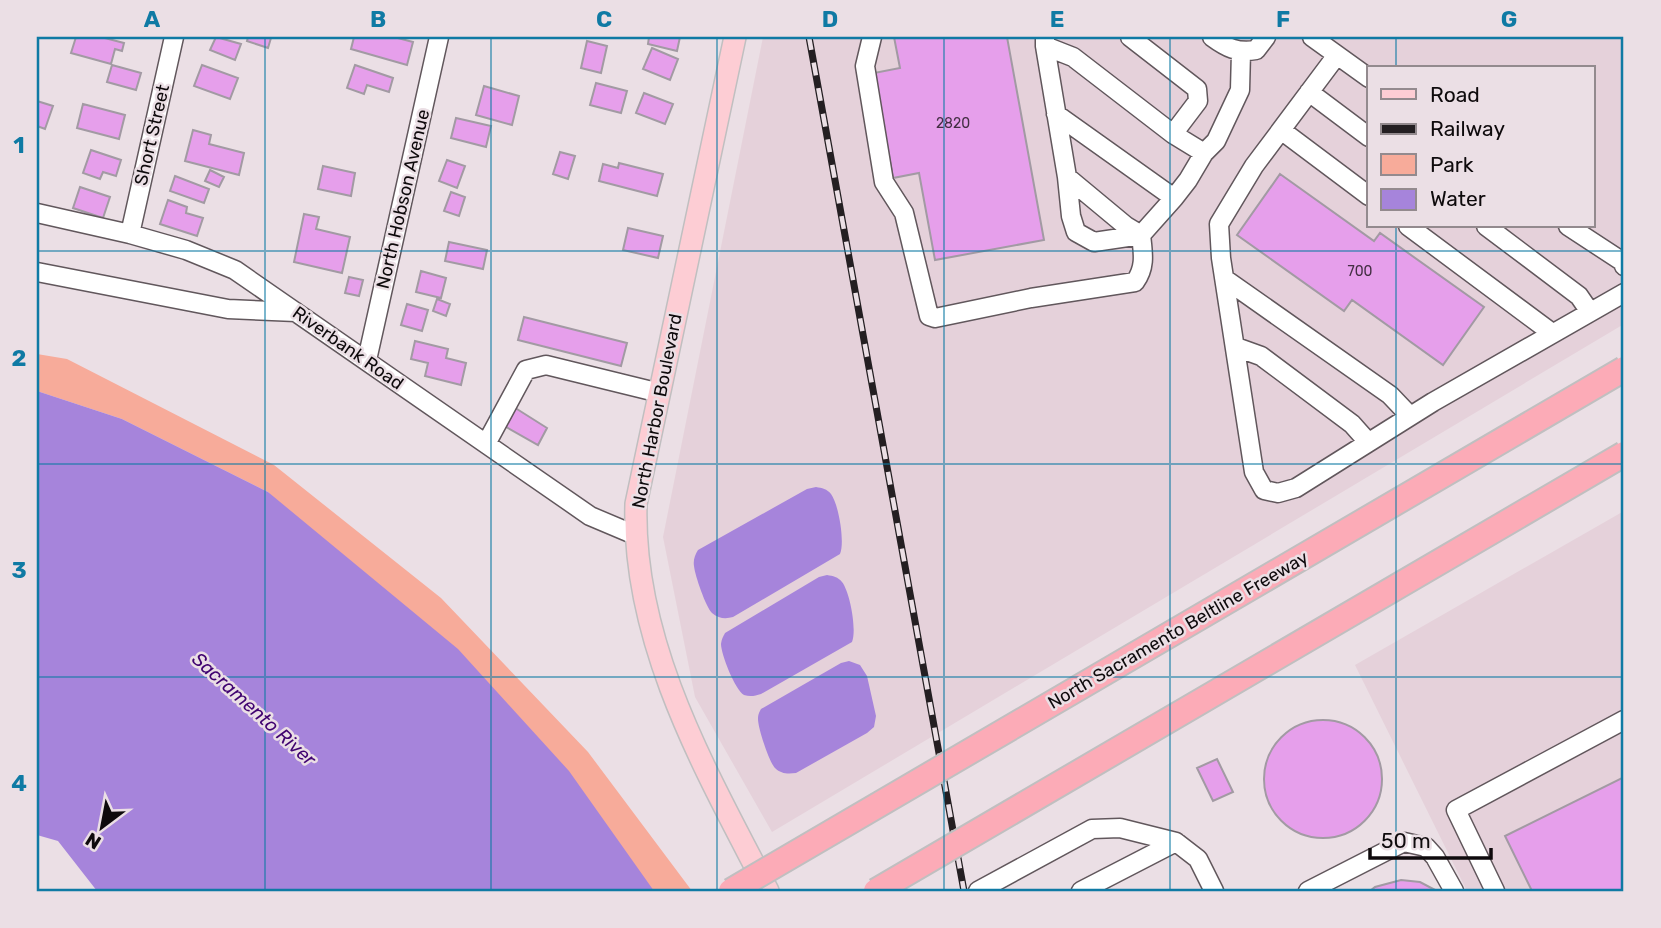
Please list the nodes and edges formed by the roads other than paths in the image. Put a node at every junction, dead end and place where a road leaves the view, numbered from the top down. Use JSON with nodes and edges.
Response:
{"nodes":[{"id":1,"x":174,"y":37,"type":"edge"},
{"id":2,"x":439,"y":37,"type":"edge"},
{"id":3,"x":735,"y":37,"type":"edge"},
{"id":4,"x":872,"y":37,"type":"edge"},
{"id":5,"x":1130,"y":37,"type":"edge"},
{"id":6,"x":1212,"y":37,"type":"edge"},
{"id":7,"x":1311,"y":37,"type":"edge"},
{"id":8,"x":1045,"y":41,"type":"edge"},
{"id":9,"x":1255,"y":46,"type":"edge"},
{"id":10,"x":1337,"y":55,"type":"junction"},
{"id":11,"x":1367,"y":77,"type":"edge"},
{"id":12,"x":1309,"y":92,"type":"junction"},
{"id":13,"x":1056,"y":114,"type":"junction"},
{"id":14,"x":1280,"y":130,"type":"junction"},
{"id":15,"x":1173,"y":134,"type":"junction"},
{"id":16,"x":1367,"y":136,"type":"edge"},
{"id":17,"x":1204,"y":153,"type":"junction"},
{"id":18,"x":1068,"y":177,"type":"junction"},
{"id":19,"x":1367,"y":195,"type":"edge"},
{"id":20,"x":1174,"y":198,"type":"junction"},
{"id":21,"x":37,"y":213,"type":"edge"},
{"id":22,"x":1411,"y":228,"type":"edge"},
{"id":23,"x":1489,"y":228,"type":"edge"},
{"id":24,"x":1571,"y":228,"type":"edge"},
{"id":25,"x":130,"y":233,"type":"junction"},
{"id":26,"x":1141,"y":235,"type":"junction"},
{"id":27,"x":1624,"y":266,"type":"edge"},
{"id":28,"x":37,"y":272,"type":"edge"},
{"id":29,"x":1225,"y":279,"type":"junction"},
{"id":30,"x":1624,"y":293,"type":"edge"},
{"id":31,"x":296,"y":312,"type":"junction"},
{"id":32,"x":1590,"y":312,"type":"junction"},
{"id":33,"x":1552,"y":333,"type":"junction"},
{"id":34,"x":1236,"y":347,"type":"junction"},
{"id":35,"x":367,"y":360,"type":"junction"},
{"id":36,"x":1624,"y":369,"type":"edge"},
{"id":37,"x":660,"y":393,"type":"junction"},
{"id":38,"x":1410,"y":416,"type":"junction"},
{"id":39,"x":1368,"y":442,"type":"junction"},
{"id":40,"x":486,"y":444,"type":"junction"},
{"id":41,"x":1624,"y":454,"type":"edge"},
{"id":42,"x":635,"y":535,"type":"junction"},
{"id":43,"x":1624,"y":720,"type":"edge"},
{"id":44,"x":1176,"y":842,"type":"junction"},
{"id":45,"x":731,"y":891,"type":"edge"},
{"id":46,"x":768,"y":891,"type":"edge"},
{"id":47,"x":876,"y":891,"type":"edge"},
{"id":48,"x":978,"y":891,"type":"edge"},
{"id":49,"x":1080,"y":891,"type":"edge"},
{"id":50,"x":1214,"y":891,"type":"edge"},
{"id":51,"x":1308,"y":891,"type":"edge"},
{"id":52,"x":1454,"y":891,"type":"edge"},
{"id":53,"x":1495,"y":891,"type":"edge"}],
"edges":[{"from":1,"to":25,"type":"street","name":"Short Street"},
{"from":2,"to":35,"type":"street","name":"North Hobson Avenue"},
{"from":3,"to":37,"type":"main road","name":"North Harbor Boulevard"},
{"from":4,"to":26,"type":"street"},
{"from":5,"to":15,"type":"street"},
{"from":6,"to":9,"type":"street"},
{"from":7,"to":10,"type":"street"},
{"from":8,"to":13,"type":"street"},
{"from":8,"to":15,"type":"street"},
{"from":9,"to":17,"type":"street"},
{"from":10,"to":11,"type":"street"},
{"from":10,"to":12,"type":"street"},
{"from":12,"to":14,"type":"street"},
{"from":12,"to":16,"type":"street"},
{"from":13,"to":18,"type":"street"},
{"from":13,"to":20,"type":"street"},
{"from":14,"to":19,"type":"street"},
{"from":14,"to":29,"type":"street"},
{"from":15,"to":17,"type":"street"},
{"from":17,"to":20,"type":"street"},
{"from":18,"to":26,"type":"street"},
{"from":18,"to":26,"type":"street"},
{"from":20,"to":26,"type":"street"},
{"from":21,"to":25,"type":"street","name":"Riverbank Road"},
{"from":22,"to":33,"type":"street"},
{"from":23,"to":32,"type":"street"},
{"from":24,"to":27,"type":"street"},
{"from":25,"to":31,"type":"street","name":"Riverbank Road"},
{"from":28,"to":31,"type":"street"},
{"from":29,"to":34,"type":"street"},
{"from":29,"to":38,"type":"street"},
{"from":30,"to":32,"type":"street"},
{"from":31,"to":35,"type":"street","name":"Riverbank Road"},
{"from":32,"to":33,"type":"street"},
{"from":33,"to":38,"type":"street"},
{"from":34,"to":39,"type":"street"},
{"from":34,"to":39,"type":"street"},
{"from":35,"to":40,"type":"street","name":"Riverbank Road"},
{"from":36,"to":45,"type":"highway","name":"North Sacramento Beltline Freeway","bridge":true},
{"from":37,"to":40,"type":"street"},
{"from":37,"to":42,"type":"main road","name":"North Harbor Boulevard"},
{"from":38,"to":39,"type":"street"},
{"from":40,"to":42,"type":"street","name":"Riverbank Road"},
{"from":41,"to":47,"type":"highway","bridge":true},
{"from":42,"to":46,"type":"main road","name":"North Harbor Boulevard"},
{"from":43,"to":53,"type":"street"},
{"from":44,"to":48,"type":"street"},
{"from":44,"to":49,"type":"street"},
{"from":44,"to":50,"type":"street"},
{"from":51,"to":52,"type":"street"}]}
